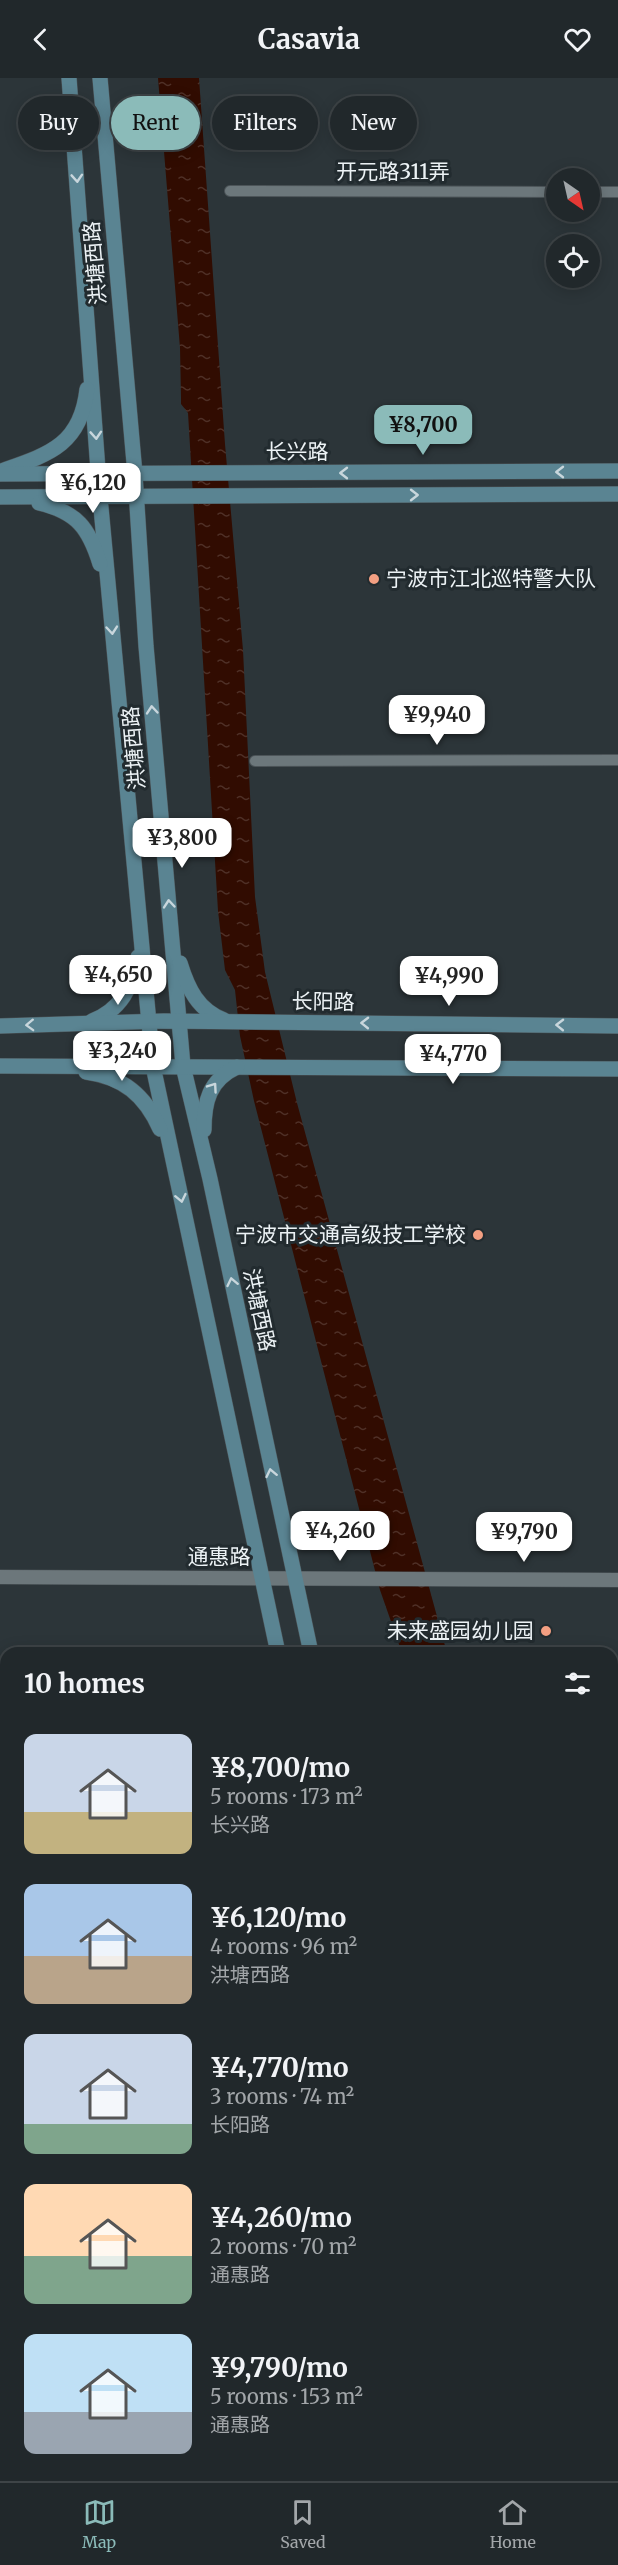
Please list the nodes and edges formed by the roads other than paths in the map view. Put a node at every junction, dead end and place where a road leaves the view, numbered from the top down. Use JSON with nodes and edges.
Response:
{"nodes":[{"id":1,"x":69,"y":78,"type":"edge"},
{"id":2,"x":100,"y":78,"type":"edge"},
{"id":3,"x":230,"y":191,"type":"dead end"},
{"id":4,"x":546,"y":192,"type":"edge"},
{"id":5,"x":600,"y":192,"type":"edge"},
{"id":6,"x":618,"y":192,"type":"edge"},
{"id":7,"x":90,"y":357,"type":"junction"},
{"id":8,"x":618,"y":471,"type":"edge"},
{"id":9,"x":0,"y":473,"type":"edge"},
{"id":10,"x":135,"y":474,"type":"junction"},
{"id":11,"x":99,"y":475,"type":"junction"},
{"id":12,"x":618,"y":494,"type":"edge"},
{"id":13,"x":6,"y":497,"type":"edge"},
{"id":14,"x":100,"y":497,"type":"junction"},
{"id":15,"x":136,"y":497,"type":"junction"},
{"id":16,"x":109,"y":593,"type":"junction"},
{"id":17,"x":618,"y":760,"type":"edge"},
{"id":18,"x":255,"y":761,"type":"dead end"},
{"id":19,"x":172,"y":936,"type":"junction"},
{"id":20,"x":141,"y":939,"type":"junction"},
{"id":21,"x":180,"y":1021,"type":"junction"},
{"id":22,"x":148,"y":1022,"type":"junction"},
{"id":23,"x":233,"y":1022,"type":"junction"},
{"id":24,"x":86,"y":1024,"type":"junction"},
{"id":25,"x":0,"y":1026,"type":"edge"},
{"id":26,"x":618,"y":1026,"type":"edge"},
{"id":27,"x":153,"y":1065,"type":"junction"},
{"id":28,"x":0,"y":1066,"type":"edge"},
{"id":29,"x":36,"y":1066,"type":"junction"},
{"id":30,"x":183,"y":1066,"type":"junction"},
{"id":31,"x":242,"y":1066,"type":"junction"},
{"id":32,"x":618,"y":1069,"type":"edge"},
{"id":33,"x":206,"y":1160,"type":"junction"},
{"id":34,"x":174,"y":1165,"type":"junction"},
{"id":35,"x":0,"y":1577,"type":"edge"},
{"id":36,"x":261,"y":1578,"type":"junction"},
{"id":37,"x":294,"y":1578,"type":"junction"},
{"id":38,"x":618,"y":1580,"type":"edge"},
{"id":39,"x":277,"y":1647,"type":"edge"},
{"id":40,"x":310,"y":1647,"type":"edge"}],
"edges":[{"from":1,"to":7,"type":"main road","name":"洪塘西路","one_way":true},
{"from":2,"to":10,"type":"main road","name":"洪塘西路"},
{"from":3,"to":4,"type":"street","name":"开元路311弄"},
{"from":5,"to":6,"type":"street"},
{"from":7,"to":9,"type":"main road"},
{"from":7,"to":11,"type":"main road","name":"洪塘西路","one_way":true},
{"from":8,"to":10,"type":"main road","name":"长兴路","one_way":true},
{"from":9,"to":11,"type":"main road","name":"长兴路"},
{"from":10,"to":11,"type":"main road","name":"长兴路"},
{"from":10,"to":15,"type":"main road","name":"洪塘西路"},
{"from":11,"to":14,"type":"main road","name":"洪塘西路"},
{"from":15,"to":12,"type":"main road","name":"长兴路","one_way":true},
{"from":13,"to":14,"type":"main road","name":"长兴路"},
{"from":13,"to":16,"type":"main road"},
{"from":14,"to":15,"type":"main road","name":"长兴路"},
{"from":14,"to":16,"type":"main road","name":"洪塘西路"},
{"from":19,"to":15,"type":"main road","name":"洪塘西路","one_way":true},
{"from":16,"to":20,"type":"main road","name":"洪塘西路","one_way":true},
{"from":17,"to":18,"type":"street"},
{"from":19,"to":21,"type":"main road","name":"洪塘西路"},
{"from":19,"to":23,"type":"main road"},
{"from":20,"to":22,"type":"main road","name":"洪塘西路"},
{"from":20,"to":24,"type":"main road"},
{"from":21,"to":22,"type":"main road","name":"长阳路"},
{"from":21,"to":23,"type":"main road","name":"长阳路"},
{"from":21,"to":30,"type":"main road","name":"洪塘西路"},
{"from":22,"to":24,"type":"main road","name":"长阳路"},
{"from":22,"to":27,"type":"main road","name":"洪塘西路"},
{"from":26,"to":23,"type":"main road","name":"长阳路","one_way":true},
{"from":24,"to":25,"type":"main road","name":"长阳路","one_way":true},
{"from":27,"to":29,"type":"main road"},
{"from":27,"to":30,"type":"main road"},
{"from":27,"to":34,"type":"main road","name":"洪塘西路"},
{"from":28,"to":29,"type":"main road"},
{"from":29,"to":34,"type":"main road"},
{"from":30,"to":31,"type":"main road"},
{"from":30,"to":33,"type":"main road","name":"洪塘西路"},
{"from":31,"to":32,"type":"main road"},
{"from":33,"to":31,"type":"main road","one_way":true},
{"from":37,"to":33,"type":"main road","name":"洪塘西路","one_way":true},
{"from":34,"to":36,"type":"main road","name":"洪塘西路","one_way":true},
{"from":35,"to":36,"type":"street","name":"通惠路"},
{"from":36,"to":37,"type":"street","name":"通惠路"},
{"from":36,"to":39,"type":"main road","name":"洪塘西路"},
{"from":37,"to":38,"type":"street","name":"通惠路"},
{"from":37,"to":40,"type":"main road","name":"洪塘西路"}]}
